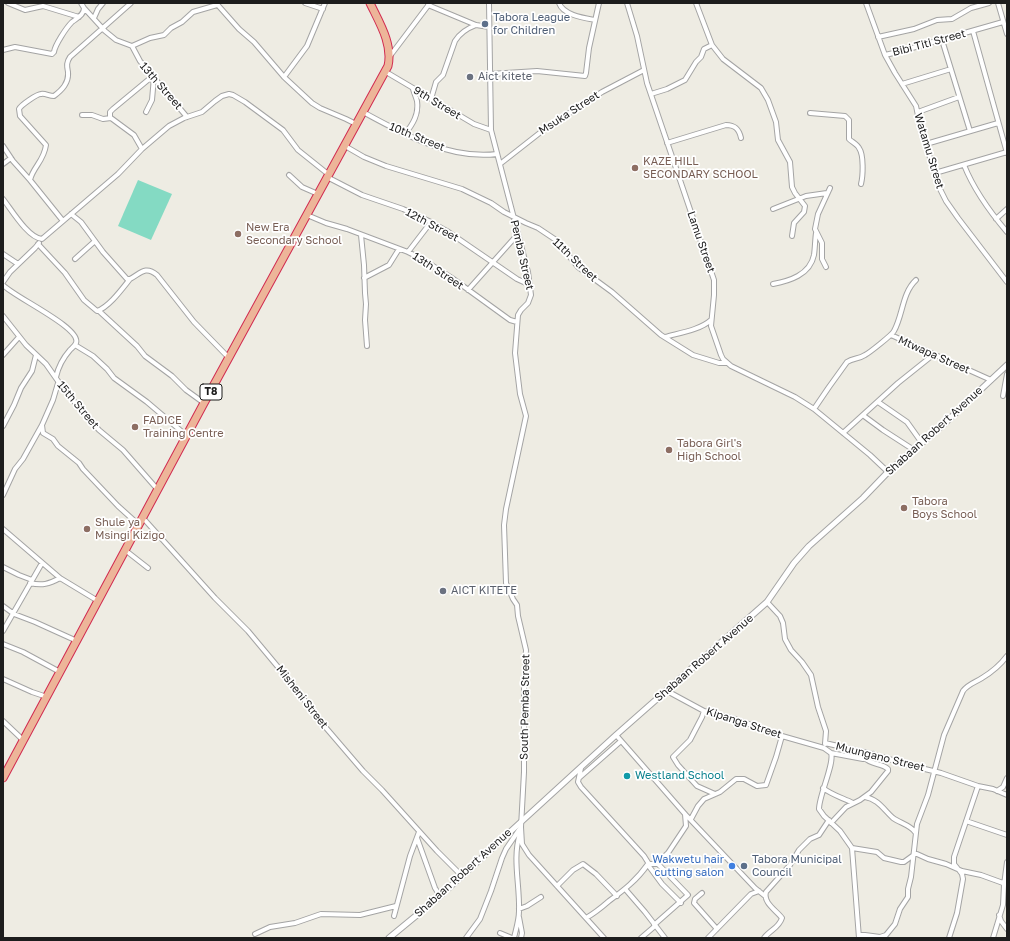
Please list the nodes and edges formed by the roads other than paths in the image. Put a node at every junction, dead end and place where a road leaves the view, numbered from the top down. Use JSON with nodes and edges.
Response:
{"nodes":[{"id":1,"x":8,"y":3,"type":"edge"},
{"id":2,"x":81,"y":3,"type":"edge"},
{"id":3,"x":103,"y":3,"type":"edge"},
{"id":4,"x":130,"y":3,"type":"edge"},
{"id":5,"x":305,"y":3,"type":"edge"},
{"id":6,"x":325,"y":3,"type":"edge"},
{"id":7,"x":370,"y":3,"type":"edge"},
{"id":8,"x":489,"y":3,"type":"edge"},
{"id":9,"x":559,"y":3,"type":"edge"},
{"id":10,"x":599,"y":3,"type":"edge"},
{"id":11,"x":627,"y":3,"type":"edge"},
{"id":12,"x":696,"y":3,"type":"edge"},
{"id":13,"x":866,"y":3,"type":"edge"},
{"id":14,"x":989,"y":3,"type":"edge"},
{"id":15,"x":998,"y":3,"type":"edge"},
{"id":16,"x":216,"y":4,"type":"edge"},
{"id":17,"x":429,"y":4,"type":"edge"},
{"id":18,"x":84,"y":8,"type":"junction"},
{"id":19,"x":323,"y":9,"type":"junction"},
{"id":20,"x":79,"y":17,"type":"junction"},
{"id":21,"x":94,"y":18,"type":"junction"},
{"id":22,"x":595,"y":20,"type":"junction"},
{"id":23,"x":1003,"y":22,"type":"junction"},
{"id":24,"x":476,"y":25,"type":"junction"},
{"id":25,"x":489,"y":27,"type":"junction"},
{"id":26,"x":102,"y":28,"type":"junction"},
{"id":27,"x":973,"y":31,"type":"junction"},
{"id":28,"x":1007,"y":34,"type":"edge"},
{"id":29,"x":878,"y":38,"type":"junction"},
{"id":30,"x":942,"y":40,"type":"junction"},
{"id":31,"x":712,"y":45,"type":"junction"},
{"id":32,"x":132,"y":46,"type":"junction"},
{"id":33,"x":3,"y":50,"type":"edge"},
{"id":34,"x":885,"y":55,"type":"junction"},
{"id":35,"x":390,"y":56,"type":"junction"},
{"id":36,"x":951,"y":69,"type":"junction"},
{"id":37,"x":644,"y":70,"type":"junction"},
{"id":38,"x":386,"y":72,"type":"junction"},
{"id":39,"x":490,"y":74,"type":"junction"},
{"id":40,"x":154,"y":77,"type":"junction"},
{"id":41,"x":284,"y":77,"type":"junction"},
{"id":42,"x":902,"y":84,"type":"junction"},
{"id":43,"x":412,"y":88,"type":"junction"},
{"id":44,"x":651,"y":94,"type":"junction"},
{"id":45,"x":959,"y":96,"type":"junction"},
{"id":46,"x":431,"y":99,"type":"junction"},
{"id":47,"x":146,"y":112,"type":"dead end"},
{"id":48,"x":363,"y":112,"type":"junction"},
{"id":49,"x":918,"y":112,"type":"junction"},
{"id":50,"x":810,"y":113,"type":"dead end"},
{"id":51,"x":82,"y":115,"type":"dead end"},
{"id":52,"x":110,"y":117,"type":"junction"},
{"id":53,"x":187,"y":117,"type":"junction"},
{"id":54,"x":998,"y":123,"type":"junction"},
{"id":55,"x":356,"y":124,"type":"junction"},
{"id":56,"x":491,"y":130,"type":"junction"},
{"id":57,"x":970,"y":131,"type":"junction"},
{"id":58,"x":405,"y":134,"type":"junction"},
{"id":59,"x":742,"y":138,"type":"dead end"},
{"id":60,"x":667,"y":143,"type":"junction"},
{"id":61,"x":926,"y":144,"type":"junction"},
{"id":62,"x":3,"y":146,"type":"edge"},
{"id":63,"x":345,"y":146,"type":"junction"},
{"id":64,"x":142,"y":149,"type":"junction"},
{"id":65,"x":1007,"y":153,"type":"edge"},
{"id":66,"x":497,"y":154,"type":"junction"},
{"id":67,"x":11,"y":158,"type":"junction"},
{"id":68,"x":3,"y":164,"type":"edge"},
{"id":69,"x":500,"y":164,"type":"junction"},
{"id":70,"x":964,"y":165,"type":"junction"},
{"id":71,"x":935,"y":173,"type":"junction"},
{"id":72,"x":289,"y":175,"type":"dead end"},
{"id":73,"x":328,"y":176,"type":"junction"},
{"id":74,"x":30,"y":180,"type":"junction"},
{"id":75,"x":861,"y":184,"type":"dead end"},
{"id":76,"x":830,"y":188,"type":"dead end"},
{"id":77,"x":827,"y":193,"type":"junction"},
{"id":78,"x":318,"y":194,"type":"junction"},
{"id":79,"x":799,"y":198,"type":"junction"},
{"id":80,"x":3,"y":199,"type":"edge"},
{"id":81,"x":1007,"y":208,"type":"edge"},
{"id":82,"x":773,"y":209,"type":"dead end"},
{"id":83,"x":71,"y":214,"type":"junction"},
{"id":84,"x":307,"y":215,"type":"junction"},
{"id":85,"x":513,"y":216,"type":"junction"},
{"id":86,"x":996,"y":219,"type":"junction"},
{"id":87,"x":63,"y":222,"type":"junction"},
{"id":88,"x":431,"y":222,"type":"junction"},
{"id":89,"x":816,"y":232,"type":"junction"},
{"id":90,"x":1007,"y":232,"type":"edge"},
{"id":91,"x":518,"y":234,"type":"junction"},
{"id":92,"x":361,"y":235,"type":"junction"},
{"id":93,"x":792,"y":236,"type":"dead end"},
{"id":94,"x":40,"y":239,"type":"junction"},
{"id":95,"x":95,"y":241,"type":"junction"},
{"id":96,"x":38,"y":244,"type":"junction"},
{"id":97,"x":399,"y":249,"type":"junction"},
{"id":98,"x":408,"y":252,"type":"junction"},
{"id":99,"x":3,"y":254,"type":"edge"},
{"id":100,"x":75,"y":259,"type":"dead end"},
{"id":101,"x":493,"y":262,"type":"junction"},
{"id":102,"x":18,"y":264,"type":"junction"},
{"id":103,"x":826,"y":268,"type":"dead end"},
{"id":104,"x":364,"y":278,"type":"junction"},
{"id":105,"x":130,"y":279,"type":"junction"},
{"id":106,"x":916,"y":280,"type":"dead end"},
{"id":107,"x":1007,"y":282,"type":"edge"},
{"id":108,"x":3,"y":284,"type":"edge"},
{"id":109,"x":772,"y":284,"type":"dead end"},
{"id":110,"x":530,"y":285,"type":"junction"},
{"id":111,"x":468,"y":290,"type":"junction"},
{"id":112,"x":98,"y":311,"type":"junction"},
{"id":113,"x":3,"y":316,"type":"edge"},
{"id":114,"x":711,"y":320,"type":"junction"},
{"id":115,"x":517,"y":322,"type":"junction"},
{"id":116,"x":891,"y":335,"type":"junction"},
{"id":117,"x":19,"y":337,"type":"junction"},
{"id":118,"x":665,"y":337,"type":"junction"},
{"id":119,"x":75,"y":344,"type":"junction"},
{"id":120,"x":367,"y":346,"type":"dead end"},
{"id":121,"x":933,"y":354,"type":"junction"},
{"id":122,"x":3,"y":355,"type":"edge"},
{"id":123,"x":36,"y":355,"type":"junction"},
{"id":124,"x":230,"y":358,"type":"junction"},
{"id":125,"x":727,"y":363,"type":"junction"},
{"id":126,"x":1006,"y":368,"type":"edge"},
{"id":127,"x":1007,"y":374,"type":"edge"},
{"id":128,"x":56,"y":378,"type":"junction"},
{"id":129,"x":991,"y":380,"type":"junction"},
{"id":130,"x":58,"y":383,"type":"junction"},
{"id":131,"x":1002,"y":396,"type":"dead end"},
{"id":132,"x":878,"y":402,"type":"junction"},
{"id":133,"x":204,"y":403,"type":"junction"},
{"id":134,"x":814,"y":409,"type":"junction"},
{"id":135,"x":864,"y":416,"type":"junction"},
{"id":136,"x":42,"y":425,"type":"junction"},
{"id":137,"x":3,"y":426,"type":"edge"},
{"id":138,"x":843,"y":433,"type":"junction"},
{"id":139,"x":187,"y":436,"type":"junction"},
{"id":140,"x":922,"y":443,"type":"junction"},
{"id":141,"x":914,"y":450,"type":"junction"},
{"id":142,"x":888,"y":472,"type":"junction"},
{"id":143,"x":158,"y":490,"type":"junction"},
{"id":144,"x":3,"y":495,"type":"edge"},
{"id":145,"x":508,"y":502,"type":"joint"},
{"id":146,"x":142,"y":517,"type":"junction"},
{"id":147,"x":139,"y":525,"type":"junction"},
{"id":148,"x":3,"y":529,"type":"edge"},
{"id":149,"x":125,"y":550,"type":"junction"},
{"id":150,"x":42,"y":563,"type":"junction"},
{"id":151,"x":3,"y":567,"type":"edge"},
{"id":152,"x":148,"y":568,"type":"dead end"},
{"id":153,"x":60,"y":578,"type":"junction"},
{"id":154,"x":31,"y":582,"type":"junction"},
{"id":155,"x":98,"y":601,"type":"junction"},
{"id":156,"x":767,"y":602,"type":"junction"},
{"id":157,"x":3,"y":606,"type":"edge"},
{"id":158,"x":14,"y":614,"type":"junction"},
{"id":159,"x":3,"y":631,"type":"edge"},
{"id":160,"x":77,"y":641,"type":"junction"},
{"id":161,"x":3,"y":644,"type":"edge"},
{"id":162,"x":1007,"y":656,"type":"edge"},
{"id":163,"x":60,"y":672,"type":"junction"},
{"id":164,"x":3,"y":679,"type":"edge"},
{"id":165,"x":667,"y":691,"type":"junction"},
{"id":166,"x":47,"y":697,"type":"junction"},
{"id":167,"x":704,"y":711,"type":"junction"},
{"id":168,"x":3,"y":721,"type":"edge"},
{"id":169,"x":616,"y":735,"type":"junction"},
{"id":170,"x":782,"y":736,"type":"junction"},
{"id":171,"x":23,"y":740,"type":"junction"},
{"id":172,"x":621,"y":741,"type":"junction"},
{"id":173,"x":825,"y":746,"type":"junction"},
{"id":174,"x":831,"y":753,"type":"junction"},
{"id":175,"x":873,"y":754,"type":"junction"},
{"id":176,"x":865,"y":758,"type":"junction"},
{"id":177,"x":581,"y":768,"type":"junction"},
{"id":178,"x":934,"y":771,"type":"junction"},
{"id":179,"x":3,"y":778,"type":"edge"},
{"id":180,"x":579,"y":778,"type":"junction"},
{"id":181,"x":1007,"y":778,"type":"edge"},
{"id":182,"x":978,"y":786,"type":"junction"},
{"id":183,"x":823,"y":788,"type":"junction"},
{"id":184,"x":997,"y":791,"type":"junction"},
{"id":185,"x":871,"y":792,"type":"junction"},
{"id":186,"x":715,"y":794,"type":"junction"},
{"id":187,"x":1007,"y":795,"type":"edge"},
{"id":188,"x":865,"y":797,"type":"junction"},
{"id":189,"x":873,"y":799,"type":"junction"},
{"id":190,"x":853,"y":803,"type":"junction"},
{"id":191,"x":685,"y":814,"type":"junction"},
{"id":192,"x":690,"y":819,"type":"junction"},
{"id":193,"x":966,"y":821,"type":"junction"},
{"id":194,"x":830,"y":822,"type":"junction"},
{"id":195,"x":521,"y":827,"type":"junction"},
{"id":196,"x":419,"y":832,"type":"junction"},
{"id":197,"x":915,"y":832,"type":"junction"},
{"id":198,"x":1007,"y":835,"type":"edge"},
{"id":199,"x":417,"y":838,"type":"junction"},
{"id":200,"x":852,"y":848,"type":"junction"},
{"id":201,"x":913,"y":856,"type":"junction"},
{"id":202,"x":1007,"y":862,"type":"edge"},
{"id":203,"x":657,"y":863,"type":"junction"},
{"id":204,"x":648,"y":864,"type":"junction"},
{"id":205,"x":958,"y":869,"type":"junction"},
{"id":206,"x":462,"y":876,"type":"junction"},
{"id":207,"x":1004,"y":885,"type":"junction"},
{"id":208,"x":557,"y":886,"type":"junction"},
{"id":209,"x":626,"y":890,"type":"junction"},
{"id":210,"x":759,"y":891,"type":"junction"},
{"id":211,"x":702,"y":893,"type":"dead end"},
{"id":212,"x":440,"y":896,"type":"junction"},
{"id":213,"x":617,"y":896,"type":"junction"},
{"id":214,"x":765,"y":896,"type":"junction"},
{"id":215,"x":541,"y":897,"type":"dead end"},
{"id":216,"x":680,"y":903,"type":"junction"},
{"id":217,"x":396,"y":906,"type":"junction"},
{"id":218,"x":519,"y":909,"type":"junction"},
{"id":219,"x":519,"y":915,"type":"junction"},
{"id":220,"x":999,"y":915,"type":"junction"},
{"id":221,"x":394,"y":916,"type":"dead end"},
{"id":222,"x":586,"y":918,"type":"junction"},
{"id":223,"x":655,"y":925,"type":"junction"},
{"id":224,"x":717,"y":929,"type":"junction"},
{"id":225,"x":1007,"y":930,"type":"edge"},
{"id":226,"x":770,"y":932,"type":"junction"},
{"id":227,"x":500,"y":933,"type":"dead end"},
{"id":228,"x":255,"y":934,"type":"dead end"},
{"id":229,"x":859,"y":937,"type":"edge"},
{"id":230,"x":389,"y":938,"type":"edge"},
{"id":231,"x":466,"y":938,"type":"edge"},
{"id":232,"x":513,"y":938,"type":"edge"},
{"id":233,"x":520,"y":938,"type":"edge"},
{"id":234,"x":604,"y":938,"type":"edge"},
{"id":235,"x":641,"y":938,"type":"edge"},
{"id":236,"x":665,"y":938,"type":"edge"},
{"id":237,"x":708,"y":938,"type":"edge"},
{"id":238,"x":764,"y":938,"type":"edge"},
{"id":239,"x":769,"y":938,"type":"edge"},
{"id":240,"x":949,"y":938,"type":"edge"},
{"id":241,"x":993,"y":938,"type":"edge"}],
"edges":[{"from":1,"to":20,"type":"street"},
{"from":2,"to":18,"type":"street"},
{"from":3,"to":21,"type":"street"},
{"from":4,"to":26,"type":"street"},
{"from":5,"to":19,"type":"street"},
{"from":6,"to":19,"type":"street"},
{"from":7,"to":35,"type":"highway","number":"T8"},
{"from":8,"to":25,"type":"street","name":"Pemba Street"},
{"from":9,"to":22,"type":"street"},
{"from":10,"to":22,"type":"street"},
{"from":11,"to":37,"type":"street","name":"Lamu Street"},
{"from":12,"to":31,"type":"street"},
{"from":13,"to":29,"type":"street","name":"Bibi Titi Street"},
{"from":14,"to":29,"type":"street"},
{"from":15,"to":23,"type":"street"},
{"from":16,"to":32,"type":"street"},
{"from":16,"to":41,"type":"street"},
{"from":17,"to":24,"type":"street"},
{"from":17,"to":35,"type":"street"},
{"from":18,"to":20,"type":"street"},
{"from":18,"to":21,"type":"street"},
{"from":19,"to":41,"type":"street"},
{"from":20,"to":33,"type":"street"},
{"from":21,"to":26,"type":"street"},
{"from":22,"to":39,"type":"street"},
{"from":23,"to":27,"type":"street","name":"Bibi Titi Street"},
{"from":23,"to":28,"type":"street"},
{"from":24,"to":25,"type":"street"},
{"from":24,"to":46,"type":"street"},
{"from":25,"to":39,"type":"street","name":"Pemba Street"},
{"from":26,"to":32,"type":"street"},
{"from":26,"to":74,"type":"street"},
{"from":27,"to":30,"type":"street","name":"Bibi Titi Street"},
{"from":27,"to":54,"type":"street"},
{"from":29,"to":34,"type":"street","name":"Bibi Titi Street"},
{"from":30,"to":34,"type":"street","name":"Bibi Titi Street"},
{"from":30,"to":36,"type":"street"},
{"from":31,"to":44,"type":"street"},
{"from":31,"to":79,"type":"street"},
{"from":32,"to":40,"type":"street","name":"13th Street"},
{"from":34,"to":42,"type":"street","name":"Watamu Street"},
{"from":35,"to":38,"type":"highway","number":"T8"},
{"from":36,"to":42,"type":"street"},
{"from":36,"to":45,"type":"street"},
{"from":37,"to":44,"type":"street","name":"Lamu Street"},
{"from":37,"to":69,"type":"street","name":"Msuka Street"},
{"from":38,"to":43,"type":"street","name":"9th Street"},
{"from":38,"to":48,"type":"highway","number":"T8"},
{"from":39,"to":56,"type":"street","name":"Pemba Street"},
{"from":40,"to":47,"type":"street"},
{"from":40,"to":52,"type":"street"},
{"from":40,"to":53,"type":"street","name":"13th Street"},
{"from":41,"to":55,"type":"street"},
{"from":42,"to":49,"type":"street","name":"Watamu Street"},
{"from":43,"to":46,"type":"street","name":"9th Street"},
{"from":43,"to":58,"type":"street"},
{"from":44,"to":60,"type":"street","name":"Lamu Street"},
{"from":45,"to":49,"type":"street"},
{"from":45,"to":57,"type":"street"},
{"from":46,"to":56,"type":"street","name":"9th Street"},
{"from":48,"to":55,"type":"highway","number":"T8"},
{"from":48,"to":58,"type":"street","name":"10th Street"},
{"from":49,"to":61,"type":"street","name":"Watamu Street"},
{"from":50,"to":75,"type":"street"},
{"from":51,"to":52,"type":"street"},
{"from":52,"to":64,"type":"street"},
{"from":53,"to":64,"type":"street","name":"12th Street"},
{"from":53,"to":73,"type":"street","name":"12th Street"},
{"from":54,"to":57,"type":"street"},
{"from":54,"to":65,"type":"street"},
{"from":55,"to":63,"type":"highway","number":"T8"},
{"from":56,"to":66,"type":"street","name":"Pemba Street"},
{"from":57,"to":61,"type":"street"},
{"from":58,"to":66,"type":"street","name":"10th Street"},
{"from":59,"to":60,"type":"street"},
{"from":60,"to":114,"type":"street","name":"Lamu Street"},
{"from":61,"to":71,"type":"street","name":"Watamu Street"},
{"from":62,"to":67,"type":"street"},
{"from":63,"to":73,"type":"highway","number":"T8"},
{"from":63,"to":85,"type":"street","name":"11th Street"},
{"from":64,"to":83,"type":"street","name":"12th Street"},
{"from":65,"to":70,"type":"street"},
{"from":66,"to":69,"type":"street","name":"Pemba Street"},
{"from":67,"to":68,"type":"street"},
{"from":67,"to":74,"type":"street"},
{"from":69,"to":85,"type":"street","name":"Pemba Street"},
{"from":70,"to":71,"type":"street"},
{"from":70,"to":86,"type":"street"},
{"from":71,"to":107,"type":"street","name":"Watamu Street"},
{"from":72,"to":78,"type":"street"},
{"from":73,"to":78,"type":"highway","number":"T8"},
{"from":73,"to":88,"type":"street","name":"12th Street"},
{"from":74,"to":87,"type":"street"},
{"from":76,"to":77,"type":"street"},
{"from":77,"to":79,"type":"street"},
{"from":77,"to":89,"type":"street"},
{"from":78,"to":84,"type":"highway","number":"T8"},
{"from":79,"to":82,"type":"street"},
{"from":79,"to":93,"type":"street"},
{"from":80,"to":94,"type":"street"},
{"from":81,"to":86,"type":"street"},
{"from":83,"to":87,"type":"street","name":"12th Street"},
{"from":83,"to":95,"type":"street"},
{"from":84,"to":92,"type":"street","name":"13th Street"},
{"from":84,"to":124,"type":"highway","number":"T8"},
{"from":85,"to":91,"type":"street","name":"Pemba Street"},
{"from":85,"to":118,"type":"street","name":"11th Street"},
{"from":86,"to":90,"type":"street"},
{"from":87,"to":94,"type":"street","name":"12th Street"},
{"from":88,"to":98,"type":"street"},
{"from":88,"to":101,"type":"street","name":"12th Street"},
{"from":89,"to":103,"type":"street"},
{"from":89,"to":109,"type":"street"},
{"from":91,"to":101,"type":"street"},
{"from":91,"to":110,"type":"street","name":"Pemba Street"},
{"from":92,"to":97,"type":"street","name":"13th Street"},
{"from":92,"to":104,"type":"street"},
{"from":94,"to":96,"type":"street"},
{"from":95,"to":100,"type":"street"},
{"from":95,"to":105,"type":"street"},
{"from":96,"to":102,"type":"street"},
{"from":96,"to":112,"type":"street"},
{"from":97,"to":98,"type":"street","name":"13th Street"},
{"from":97,"to":104,"type":"street"},
{"from":98,"to":111,"type":"street","name":"13th Street"},
{"from":99,"to":102,"type":"street"},
{"from":101,"to":110,"type":"street","name":"12th Street"},
{"from":101,"to":111,"type":"street"},
{"from":102,"to":108,"type":"street"},
{"from":104,"to":120,"type":"street"},
{"from":105,"to":112,"type":"street"},
{"from":105,"to":124,"type":"street"},
{"from":106,"to":116,"type":"street","name":"Mtwapa Street"},
{"from":108,"to":119,"type":"street"},
{"from":110,"to":115,"type":"street","name":"Pemba Street"},
{"from":111,"to":115,"type":"street","name":"13th Street"},
{"from":112,"to":133,"type":"street"},
{"from":113,"to":117,"type":"street","name":"15th Street"},
{"from":114,"to":118,"type":"street"},
{"from":114,"to":125,"type":"street","name":"Lamu Street"},
{"from":115,"to":145,"type":"street","name":"Pemba Street"},
{"from":116,"to":121,"type":"street","name":"Mtwapa Street"},
{"from":116,"to":134,"type":"street"},
{"from":117,"to":122,"type":"street"},
{"from":117,"to":123,"type":"street","name":"15th Street"},
{"from":118,"to":125,"type":"street","name":"11th Street"},
{"from":119,"to":128,"type":"street"},
{"from":119,"to":139,"type":"street"},
{"from":121,"to":129,"type":"street","name":"Mtwapa Street"},
{"from":121,"to":132,"type":"street"},
{"from":123,"to":128,"type":"street","name":"15th Street"},
{"from":123,"to":137,"type":"street"},
{"from":124,"to":133,"type":"highway","number":"T8"},
{"from":125,"to":134,"type":"street"},
{"from":126,"to":129,"type":"street","name":"Shabaan Robert Avenue"},
{"from":127,"to":131,"type":"street"},
{"from":128,"to":130,"type":"street","name":"15th Street"},
{"from":129,"to":140,"type":"street","name":"Shabaan Robert Avenue"},
{"from":130,"to":136,"type":"street"},
{"from":130,"to":143,"type":"street","name":"15th Street"},
{"from":132,"to":135,"type":"street"},
{"from":132,"to":140,"type":"street"},
{"from":133,"to":139,"type":"highway","number":"T8"},
{"from":134,"to":138,"type":"street"},
{"from":135,"to":138,"type":"street"},
{"from":135,"to":141,"type":"street"},
{"from":136,"to":144,"type":"street"},
{"from":136,"to":147,"type":"street"},
{"from":138,"to":142,"type":"street"},
{"from":139,"to":143,"type":"highway","number":"T8"},
{"from":140,"to":141,"type":"street","name":"Shabaan Robert Avenue"},
{"from":141,"to":142,"type":"street","name":"Shabaan Robert Avenue"},
{"from":142,"to":156,"type":"street","name":"Shabaan Robert Avenue"},
{"from":143,"to":146,"type":"highway","number":"T8"},
{"from":145,"to":195,"type":"street","name":"South Pemba Street"},
{"from":146,"to":147,"type":"highway","number":"T8"},
{"from":146,"to":196,"type":"street","name":"Misheni Street"},
{"from":147,"to":149,"type":"highway","number":"T8"},
{"from":148,"to":150,"type":"street"},
{"from":149,"to":152,"type":"street"},
{"from":149,"to":155,"type":"highway","number":"T8"},
{"from":150,"to":153,"type":"street"},
{"from":150,"to":154,"type":"street"},
{"from":151,"to":154,"type":"street"},
{"from":153,"to":154,"type":"street"},
{"from":153,"to":155,"type":"street"},
{"from":154,"to":158,"type":"street"},
{"from":155,"to":160,"type":"highway","number":"T8"},
{"from":156,"to":165,"type":"street","name":"Shabaan Robert Avenue"},
{"from":156,"to":173,"type":"street"},
{"from":157,"to":158,"type":"street"},
{"from":158,"to":159,"type":"street"},
{"from":158,"to":160,"type":"street"},
{"from":160,"to":163,"type":"highway","number":"T8"},
{"from":161,"to":163,"type":"street"},
{"from":162,"to":178,"type":"street","name":"Muungano Street"},
{"from":163,"to":166,"type":"highway","number":"T8"},
{"from":164,"to":166,"type":"street"},
{"from":165,"to":167,"type":"street","name":"Kipanga Street"},
{"from":165,"to":169,"type":"street","name":"Shabaan Robert Avenue"},
{"from":166,"to":171,"type":"highway","number":"T8"},
{"from":167,"to":170,"type":"street","name":"Kipanga Street"},
{"from":167,"to":186,"type":"street"},
{"from":168,"to":171,"type":"street"},
{"from":169,"to":172,"type":"street"},
{"from":169,"to":177,"type":"street","name":"Shabaan Robert Avenue"},
{"from":170,"to":173,"type":"street","name":"Kipanga Street"},
{"from":170,"to":186,"type":"street"},
{"from":171,"to":179,"type":"highway","number":"T8"},
{"from":172,"to":180,"type":"street"},
{"from":172,"to":191,"type":"street"},
{"from":173,"to":174,"type":"street","name":"Kipanga Street"},
{"from":173,"to":175,"type":"street","name":"Muungano Street"},
{"from":174,"to":176,"type":"street"},
{"from":174,"to":183,"type":"street"},
{"from":175,"to":176,"type":"street"},
{"from":175,"to":178,"type":"street","name":"Muungano Street"},
{"from":176,"to":185,"type":"street"},
{"from":177,"to":180,"type":"street"},
{"from":177,"to":195,"type":"street","name":"Shabaan Robert Avenue"},
{"from":178,"to":182,"type":"street","name":"Muungano Street"},
{"from":178,"to":197,"type":"street"},
{"from":180,"to":204,"type":"street"},
{"from":181,"to":184,"type":"street"},
{"from":182,"to":184,"type":"street","name":"Muungano Street"},
{"from":182,"to":193,"type":"street"},
{"from":183,"to":190,"type":"street"},
{"from":183,"to":194,"type":"street"},
{"from":184,"to":187,"type":"street","name":"Muungano Street"},
{"from":185,"to":188,"type":"street"},
{"from":185,"to":189,"type":"street"},
{"from":186,"to":192,"type":"street"},
{"from":188,"to":189,"type":"street"},
{"from":188,"to":190,"type":"street"},
{"from":189,"to":197,"type":"street"},
{"from":190,"to":194,"type":"street"},
{"from":191,"to":192,"type":"street"},
{"from":191,"to":203,"type":"street"},
{"from":192,"to":210,"type":"street"},
{"from":193,"to":198,"type":"street"},
{"from":193,"to":205,"type":"street"},
{"from":194,"to":200,"type":"street"},
{"from":194,"to":214,"type":"street"},
{"from":195,"to":206,"type":"street","name":"Shabaan Robert Avenue"},
{"from":195,"to":208,"type":"street"},
{"from":195,"to":218,"type":"street"},
{"from":195,"to":231,"type":"street"},
{"from":196,"to":199,"type":"street"},
{"from":196,"to":206,"type":"street","name":"Misheni Street"},
{"from":197,"to":201,"type":"street"},
{"from":199,"to":212,"type":"street"},
{"from":199,"to":217,"type":"street"},
{"from":200,"to":201,"type":"street"},
{"from":200,"to":229,"type":"street"},
{"from":201,"to":205,"type":"street"},
{"from":201,"to":229,"type":"street"},
{"from":202,"to":207,"type":"street"},
{"from":203,"to":204,"type":"street"},
{"from":203,"to":216,"type":"street"},
{"from":204,"to":209,"type":"street"},
{"from":204,"to":216,"type":"street"},
{"from":205,"to":207,"type":"street"},
{"from":205,"to":240,"type":"street"},
{"from":206,"to":212,"type":"street","name":"Shabaan Robert Avenue"},
{"from":207,"to":220,"type":"street"},
{"from":208,"to":213,"type":"street"},
{"from":208,"to":222,"type":"street"},
{"from":209,"to":213,"type":"street"},
{"from":209,"to":223,"type":"street"},
{"from":210,"to":214,"type":"street"},
{"from":210,"to":224,"type":"street"},
{"from":211,"to":224,"type":"street"},
{"from":212,"to":230,"type":"street","name":"Shabaan Robert Avenue"},
{"from":213,"to":222,"type":"street"},
{"from":214,"to":226,"type":"street"},
{"from":215,"to":218,"type":"street"},
{"from":216,"to":223,"type":"street"},
{"from":217,"to":221,"type":"street"},
{"from":217,"to":228,"type":"street"},
{"from":218,"to":219,"type":"street"},
{"from":219,"to":232,"type":"street"},
{"from":219,"to":233,"type":"street"},
{"from":220,"to":225,"type":"street"},
{"from":220,"to":241,"type":"street"},
{"from":222,"to":234,"type":"street"},
{"from":223,"to":235,"type":"street"},
{"from":223,"to":236,"type":"street"},
{"from":224,"to":237,"type":"street"},
{"from":226,"to":238,"type":"street"},
{"from":226,"to":239,"type":"street"},
{"from":227,"to":232,"type":"street"}]}
